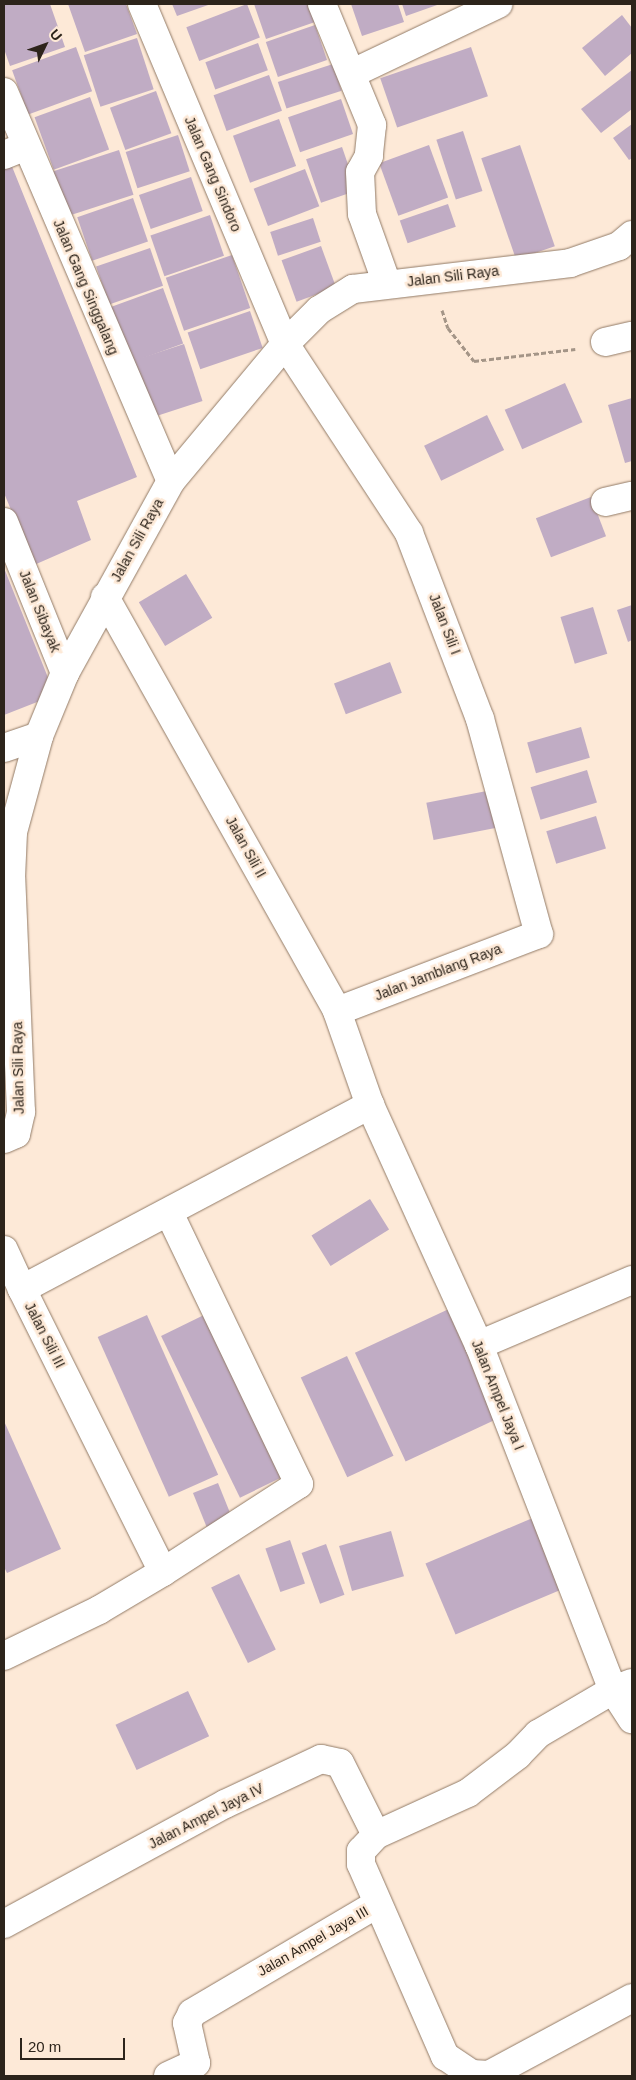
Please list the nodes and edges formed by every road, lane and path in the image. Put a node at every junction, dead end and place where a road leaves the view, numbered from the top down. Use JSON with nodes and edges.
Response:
{"nodes":[{"id":1,"x":142,"y":4,"type":"edge"},
{"id":2,"x":322,"y":4,"type":"edge"},
{"id":3,"x":498,"y":4,"type":"edge"},
{"id":4,"x":353,"y":72,"type":"junction"},
{"id":5,"x":4,"y":92,"type":"edge"},
{"id":6,"x":15,"y":151,"type":"edge"},
{"id":7,"x":632,"y":236,"type":"edge"},
{"id":8,"x":432,"y":278,"type":"junction"},
{"id":9,"x":388,"y":284,"type":"junction"},
{"id":10,"x":632,"y":336,"type":"edge"},
{"id":11,"x":606,"y":342,"type":"joint"},
{"id":12,"x":285,"y":344,"type":"junction"},
{"id":13,"x":171,"y":481,"type":"junction"},
{"id":14,"x":632,"y":496,"type":"edge"},
{"id":15,"x":605,"y":502,"type":"dead end"},
{"id":16,"x":4,"y":522,"type":"edge"},
{"id":17,"x":105,"y":597,"type":"junction"},
{"id":18,"x":65,"y":673,"type":"junction"},
{"id":19,"x":39,"y":736,"type":"junction"},
{"id":20,"x":4,"y":748,"type":"edge"},
{"id":21,"x":539,"y":934,"type":"joint"},
{"id":22,"x":9,"y":949,"type":"edge"},
{"id":23,"x":337,"y":1011,"type":"junction"},
{"id":24,"x":370,"y":1105,"type":"junction"},
{"id":25,"x":10,"y":1137,"type":"edge"},
{"id":26,"x":169,"y":1213,"type":"junction"},
{"id":27,"x":4,"y":1250,"type":"edge"},
{"id":28,"x":632,"y":1280,"type":"edge"},
{"id":29,"x":22,"y":1290,"type":"junction"},
{"id":30,"x":479,"y":1345,"type":"junction"},
{"id":31,"x":163,"y":1572,"type":"junction"},
{"id":32,"x":4,"y":1656,"type":"edge"},
{"id":33,"x":623,"y":1686,"type":"edge"},
{"id":34,"x":632,"y":1719,"type":"edge"},
{"id":35,"x":376,"y":1835,"type":"junction"},
{"id":36,"x":375,"y":1905,"type":"junction"},
{"id":37,"x":4,"y":1924,"type":"edge"},
{"id":38,"x":632,"y":1998,"type":"edge"},
{"id":39,"x":199,"y":2070,"type":"edge"},
{"id":40,"x":168,"y":2076,"type":"edge"}],
"edges":[{"from":1,"to":12,"type":"street","name":"Jalan Gang Sindoro"},
{"from":2,"to":4,"type":"street"},
{"from":3,"to":4,"type":"street"},
{"from":4,"to":9,"type":"street"},
{"from":5,"to":6,"type":"street","name":"Jalan Gang Singgalang"},
{"from":6,"to":13,"type":"street","name":"Jalan Gang Singgalang"},
{"from":7,"to":8,"type":"street","name":"Jalan Sili Raya"},
{"from":8,"to":9,"type":"street","name":"Jalan Sili Raya"},
{"from":8,"to":11,"type":"path"},
{"from":9,"to":12,"type":"street","name":"Jalan Sili Raya"},
{"from":10,"to":11,"type":"street"},
{"from":12,"to":13,"type":"street","name":"Jalan Sili Raya"},
{"from":12,"to":21,"type":"street","name":"Jalan Sili I"},
{"from":13,"to":17,"type":"street","name":"Jalan Sili Raya"},
{"from":14,"to":15,"type":"street"},
{"from":16,"to":18,"type":"street","name":"Jalan Sibayak"},
{"from":17,"to":18,"type":"street","name":"Jalan Sili Raya"},
{"from":17,"to":23,"type":"street","name":"Jalan Sili II"},
{"from":18,"to":19,"type":"street","name":"Jalan Sili Raya"},
{"from":19,"to":20,"type":"street"},
{"from":19,"to":22,"type":"street","name":"Jalan Sili Raya"},
{"from":21,"to":23,"type":"street","name":"Jalan Jamblang Raya"},
{"from":22,"to":25,"type":"street","name":"Jalan Sili Raya"},
{"from":23,"to":24,"type":"street","name":"Jalan Sili II"},
{"from":24,"to":26,"type":"street","name":"Jalan Sili III"},
{"from":24,"to":30,"type":"street","name":"Jalan Ampel Jaya I"},
{"from":26,"to":29,"type":"street","name":"Jalan Sili III"},
{"from":26,"to":31,"type":"street"},
{"from":27,"to":29,"type":"street"},
{"from":28,"to":30,"type":"street"},
{"from":29,"to":31,"type":"street","name":"Jalan Sili III"},
{"from":30,"to":33,"type":"street","name":"Jalan Ampel Jaya I"},
{"from":31,"to":32,"type":"street"},
{"from":33,"to":34,"type":"street"},
{"from":33,"to":35,"type":"street","name":"Jalan Ampel Jaya III"},
{"from":35,"to":36,"type":"street","name":"Jalan Ampel Jaya III"},
{"from":35,"to":37,"type":"street","name":"Jalan Ampel Jaya IV"},
{"from":36,"to":38,"type":"street"},
{"from":36,"to":39,"type":"street","name":"Jalan Ampel Jaya III"},
{"from":39,"to":40,"type":"street","name":"Jalan Ampel Jaya III"}]}
